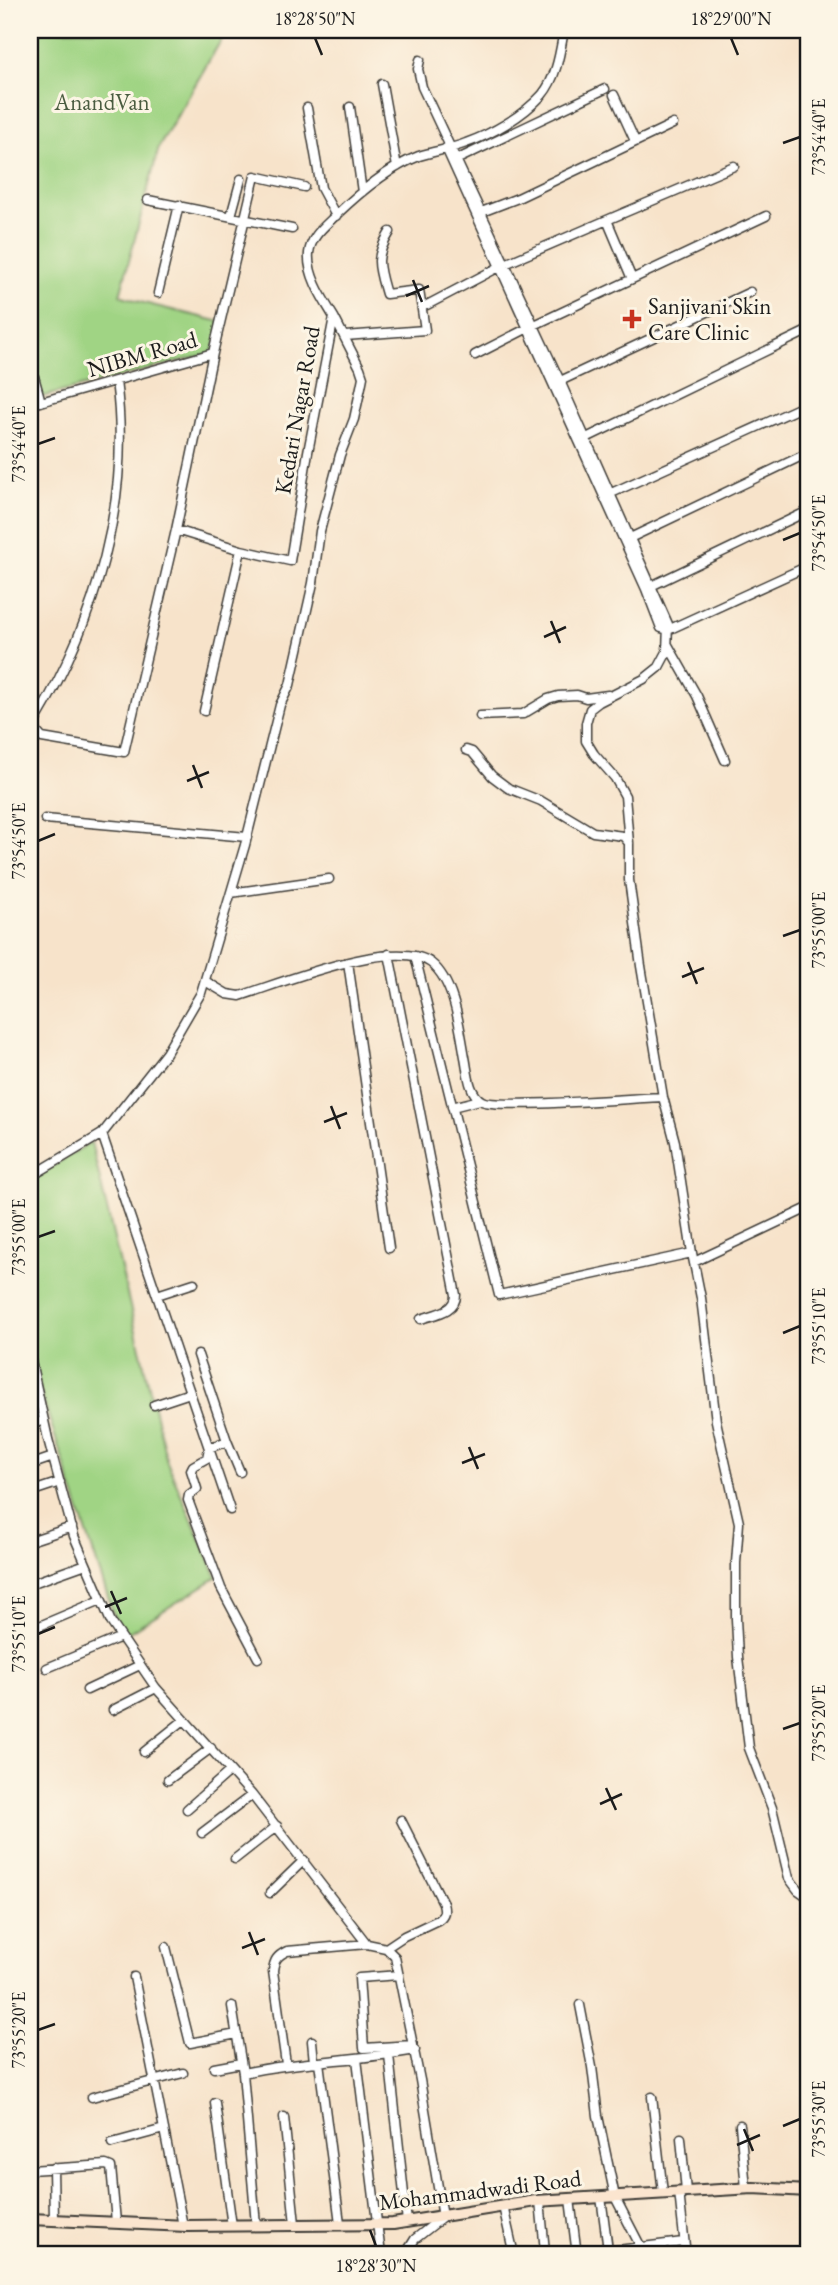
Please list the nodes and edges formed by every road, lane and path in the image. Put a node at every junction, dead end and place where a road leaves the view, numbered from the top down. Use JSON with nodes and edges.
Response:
{"nodes":[{"id":1,"x":564,"y":30,"type":"edge"},
{"id":2,"x":419,"y":60,"type":"dead end"},
{"id":3,"x":382,"y":84,"type":"dead end"},
{"id":4,"x":605,"y":89,"type":"dead end"},
{"id":5,"x":614,"y":95,"type":"dead end"},
{"id":6,"x":350,"y":107,"type":"dead end"},
{"id":7,"x":307,"y":108,"type":"dead end"},
{"id":8,"x":674,"y":124,"type":"dead end"},
{"id":9,"x":635,"y":141,"type":"junction"},
{"id":10,"x":449,"y":147,"type":"junction"},
{"id":11,"x":458,"y":159,"type":"junction"},
{"id":12,"x":734,"y":166,"type":"dead end"},
{"id":13,"x":397,"y":167,"type":"junction"},
{"id":14,"x":241,"y":179,"type":"dead end"},
{"id":15,"x":304,"y":187,"type":"dead end"},
{"id":16,"x":362,"y":192,"type":"junction"},
{"id":17,"x":148,"y":200,"type":"dead end"},
{"id":18,"x":179,"y":205,"type":"junction"},
{"id":19,"x":478,"y":213,"type":"junction"},
{"id":20,"x":231,"y":216,"type":"junction"},
{"id":21,"x":336,"y":216,"type":"junction"},
{"id":22,"x":766,"y":216,"type":"dead end"},
{"id":23,"x":245,"y":219,"type":"junction"},
{"id":24,"x":607,"y":220,"type":"junction"},
{"id":25,"x":292,"y":229,"type":"dead end"},
{"id":26,"x":390,"y":232,"type":"dead end"},
{"id":27,"x":503,"y":266,"type":"junction"},
{"id":28,"x":632,"y":279,"type":"junction"},
{"id":29,"x":750,"y":292,"type":"dead end"},
{"id":30,"x":158,"y":293,"type":"dead end"},
{"id":31,"x":427,"y":306,"type":"dead end"},
{"id":32,"x":334,"y":317,"type":"junction"},
{"id":33,"x":531,"y":326,"type":"junction"},
{"id":34,"x":804,"y":332,"type":"dead end"},
{"id":35,"x":345,"y":336,"type":"junction"},
{"id":36,"x":214,"y":353,"type":"junction"},
{"id":37,"x":475,"y":355,"type":"dead end"},
{"id":38,"x":30,"y":362,"type":"edge"},
{"id":39,"x":116,"y":381,"type":"junction"},
{"id":40,"x":557,"y":382,"type":"junction"},
{"id":41,"x":41,"y":402,"type":"junction"},
{"id":42,"x":808,"y":404,"type":"edge"},
{"id":43,"x":30,"y":405,"type":"edge"},
{"id":44,"x":582,"y":440,"type":"junction"},
{"id":45,"x":808,"y":453,"type":"edge"},
{"id":46,"x":607,"y":495,"type":"junction"},
{"id":47,"x":808,"y":511,"type":"edge"},
{"id":48,"x":176,"y":530,"type":"junction"},
{"id":49,"x":627,"y":539,"type":"junction"},
{"id":50,"x":241,"y":550,"type":"junction"},
{"id":51,"x":808,"y":566,"type":"edge"},
{"id":52,"x":649,"y":587,"type":"junction"},
{"id":53,"x":668,"y":630,"type":"junction"},
{"id":54,"x":668,"y":645,"type":"junction"},
{"id":55,"x":617,"y":694,"type":"junction"},
{"id":56,"x":204,"y":711,"type":"dead end"},
{"id":57,"x":480,"y":716,"type":"dead end"},
{"id":58,"x":466,"y":750,"type":"dead end"},
{"id":59,"x":724,"y":760,"type":"dead end"},
{"id":60,"x":45,"y":818,"type":"dead end"},
{"id":61,"x":247,"y":837,"type":"junction"},
{"id":62,"x":629,"y":843,"type":"junction"},
{"id":63,"x":329,"y":879,"type":"dead end"},
{"id":64,"x":231,"y":893,"type":"junction"},
{"id":65,"x":389,"y":954,"type":"junction"},
{"id":66,"x":415,"y":956,"type":"junction"},
{"id":67,"x":348,"y":962,"type":"junction"},
{"id":68,"x":205,"y":981,"type":"junction"},
{"id":69,"x":663,"y":1097,"type":"junction"},
{"id":70,"x":480,"y":1100,"type":"junction"},
{"id":71,"x":452,"y":1107,"type":"junction"},
{"id":72,"x":102,"y":1134,"type":"junction"},
{"id":73,"x":30,"y":1177,"type":"edge"},
{"id":74,"x":808,"y":1208,"type":"edge"},
{"id":75,"x":388,"y":1248,"type":"dead end"},
{"id":76,"x":693,"y":1257,"type":"junction"},
{"id":77,"x":194,"y":1283,"type":"dead end"},
{"id":78,"x":157,"y":1296,"type":"junction"},
{"id":79,"x":421,"y":1319,"type":"dead end"},
{"id":80,"x":198,"y":1355,"type":"dead end"},
{"id":81,"x":30,"y":1362,"type":"edge"},
{"id":82,"x":33,"y":1386,"type":"edge"},
{"id":83,"x":190,"y":1392,"type":"junction"},
{"id":84,"x":154,"y":1405,"type":"dead end"},
{"id":85,"x":44,"y":1420,"type":"junction"},
{"id":86,"x":30,"y":1425,"type":"edge"},
{"id":87,"x":227,"y":1441,"type":"junction"},
{"id":88,"x":209,"y":1448,"type":"junction"},
{"id":89,"x":53,"y":1457,"type":"junction"},
{"id":90,"x":30,"y":1465,"type":"edge"},
{"id":91,"x":240,"y":1472,"type":"dead end"},
{"id":92,"x":60,"y":1482,"type":"junction"},
{"id":93,"x":30,"y":1492,"type":"edge"},
{"id":94,"x":230,"y":1510,"type":"dead end"},
{"id":95,"x":72,"y":1527,"type":"junction"},
{"id":96,"x":30,"y":1541,"type":"edge"},
{"id":97,"x":86,"y":1564,"type":"junction"},
{"id":98,"x":30,"y":1584,"type":"edge"},
{"id":99,"x":102,"y":1600,"type":"junction"},
{"id":100,"x":30,"y":1630,"type":"edge"},
{"id":101,"x":121,"y":1637,"type":"junction"},
{"id":102,"x":258,"y":1658,"type":"dead end"},
{"id":103,"x":140,"y":1665,"type":"junction"},
{"id":104,"x":47,"y":1668,"type":"dead end"},
{"id":105,"x":156,"y":1688,"type":"junction"},
{"id":106,"x":87,"y":1690,"type":"dead end"},
{"id":107,"x":113,"y":1710,"type":"dead end"},
{"id":108,"x":184,"y":1720,"type":"junction"},
{"id":109,"x":211,"y":1748,"type":"junction"},
{"id":110,"x":144,"y":1752,"type":"dead end"},
{"id":111,"x":230,"y":1771,"type":"junction"},
{"id":112,"x":168,"y":1780,"type":"dead end"},
{"id":113,"x":252,"y":1795,"type":"junction"},
{"id":114,"x":187,"y":1809,"type":"dead end"},
{"id":115,"x":401,"y":1820,"type":"dead end"},
{"id":116,"x":277,"y":1826,"type":"junction"},
{"id":117,"x":202,"y":1833,"type":"dead end"},
{"id":118,"x":235,"y":1859,"type":"dead end"},
{"id":119,"x":304,"y":1860,"type":"junction"},
{"id":120,"x":270,"y":1893,"type":"dead end"},
{"id":121,"x":808,"y":1896,"type":"edge"},
{"id":122,"x":367,"y":1944,"type":"junction"},
{"id":123,"x":166,"y":1947,"type":"dead end"},
{"id":124,"x":386,"y":1948,"type":"junction"},
{"id":125,"x":399,"y":1975,"type":"junction"},
{"id":126,"x":134,"y":1977,"type":"dead end"},
{"id":127,"x":580,"y":2005,"type":"dead end"},
{"id":128,"x":232,"y":2006,"type":"dead end"},
{"id":129,"x":237,"y":2034,"type":"junction"},
{"id":130,"x":312,"y":2041,"type":"dead end"},
{"id":131,"x":414,"y":2048,"type":"junction"},
{"id":132,"x":388,"y":2055,"type":"junction"},
{"id":133,"x":357,"y":2059,"type":"junction"},
{"id":134,"x":316,"y":2062,"type":"junction"},
{"id":135,"x":241,"y":2063,"type":"junction"},
{"id":136,"x":286,"y":2064,"type":"junction"},
{"id":137,"x":214,"y":2068,"type":"dead end"},
{"id":138,"x":184,"y":2073,"type":"dead end"},
{"id":139,"x":243,"y":2073,"type":"junction"},
{"id":140,"x":154,"y":2081,"type":"junction"},
{"id":141,"x":92,"y":2097,"type":"dead end"},
{"id":142,"x":652,"y":2097,"type":"dead end"},
{"id":143,"x":215,"y":2103,"type":"dead end"},
{"id":144,"x":284,"y":2117,"type":"dead end"},
{"id":145,"x":740,"y":2125,"type":"dead end"},
{"id":146,"x":164,"y":2129,"type":"junction"},
{"id":147,"x":681,"y":2138,"type":"dead end"},
{"id":148,"x":112,"y":2143,"type":"dead end"},
{"id":149,"x":53,"y":2168,"type":"junction"},
{"id":150,"x":30,"y":2170,"type":"edge"},
{"id":151,"x":746,"y":2188,"type":"junction"},
{"id":152,"x":808,"y":2191,"type":"edge"},
{"id":153,"x":683,"y":2192,"type":"junction"},
{"id":154,"x":663,"y":2193,"type":"junction"},
{"id":155,"x":601,"y":2197,"type":"junction"},
{"id":156,"x":615,"y":2197,"type":"junction"},
{"id":157,"x":570,"y":2199,"type":"junction"},
{"id":158,"x":541,"y":2201,"type":"junction"},
{"id":159,"x":503,"y":2206,"type":"junction"},
{"id":160,"x":443,"y":2217,"type":"junction"},
{"id":161,"x":30,"y":2219,"type":"edge"},
{"id":162,"x":54,"y":2219,"type":"junction"},
{"id":163,"x":116,"y":2222,"type":"junction"},
{"id":164,"x":407,"y":2222,"type":"junction"},
{"id":165,"x":340,"y":2223,"type":"junction"},
{"id":166,"x":377,"y":2223,"type":"junction"},
{"id":167,"x":295,"y":2224,"type":"junction"},
{"id":168,"x":256,"y":2225,"type":"junction"},
{"id":169,"x":183,"y":2226,"type":"junction"},
{"id":170,"x":232,"y":2226,"type":"junction"},
{"id":171,"x":683,"y":2242,"type":"junction"},
{"id":172,"x":641,"y":2246,"type":"junction"},
{"id":173,"x":545,"y":2251,"type":"dead end"},
{"id":174,"x":611,"y":2251,"type":"edge"},
{"id":175,"x":381,"y":2255,"type":"edge"},
{"id":176,"x":405,"y":2255,"type":"edge"},
{"id":177,"x":514,"y":2255,"type":"edge"},
{"id":178,"x":577,"y":2255,"type":"edge"},
{"id":179,"x":645,"y":2255,"type":"edge"},
{"id":180,"x":686,"y":2255,"type":"edge"}],
"edges":[{"from":1,"to":10,"type":"street","name":"Kedari Nagar Road"},
{"from":2,"to":10,"type":"street"},
{"from":3,"to":13,"type":"street"},
{"from":4,"to":11,"type":"street"},
{"from":5,"to":9,"type":"street"},
{"from":6,"to":16,"type":"street"},
{"from":7,"to":21,"type":"street"},
{"from":8,"to":9,"type":"street"},
{"from":9,"to":19,"type":"street"},
{"from":10,"to":11,"type":"street"},
{"from":10,"to":13,"type":"street","name":"Kedari Nagar Road"},
{"from":10,"to":19,"type":"street"},
{"from":11,"to":19,"type":"street"},
{"from":12,"to":24,"type":"street"},
{"from":13,"to":16,"type":"street","name":"Kedari Nagar Road"},
{"from":14,"to":20,"type":"street"},
{"from":15,"to":23,"type":"street","name":"NIBM Road"},
{"from":16,"to":21,"type":"street","name":"Kedari Nagar Road"},
{"from":17,"to":18,"type":"street"},
{"from":18,"to":20,"type":"street"},
{"from":18,"to":30,"type":"street"},
{"from":19,"to":27,"type":"street"},
{"from":20,"to":23,"type":"street"},
{"from":21,"to":32,"type":"street","name":"Kedari Nagar Road"},
{"from":22,"to":28,"type":"street"},
{"from":23,"to":25,"type":"street"},
{"from":23,"to":36,"type":"street","name":"NIBM Road"},
{"from":24,"to":27,"type":"street"},
{"from":24,"to":28,"type":"street"},
{"from":26,"to":35,"type":"street"},
{"from":27,"to":31,"type":"street"},
{"from":27,"to":33,"type":"street"},
{"from":28,"to":33,"type":"street"},
{"from":29,"to":40,"type":"street"},
{"from":32,"to":35,"type":"street"},
{"from":32,"to":50,"type":"street","name":"Kedari Nagar Road"},
{"from":33,"to":37,"type":"street"},
{"from":33,"to":40,"type":"street"},
{"from":34,"to":44,"type":"street"},
{"from":35,"to":61,"type":"street"},
{"from":36,"to":39,"type":"street","name":"NIBM Road"},
{"from":36,"to":48,"type":"street"},
{"from":38,"to":41,"type":"street"},
{"from":39,"to":41,"type":"street","name":"NIBM Road"},
{"from":39,"to":48,"type":"street"},
{"from":40,"to":44,"type":"street"},
{"from":41,"to":43,"type":"street","name":"NIBM Road"},
{"from":42,"to":46,"type":"street"},
{"from":44,"to":46,"type":"street"},
{"from":45,"to":49,"type":"street"},
{"from":46,"to":49,"type":"street"},
{"from":47,"to":52,"type":"street"},
{"from":48,"to":50,"type":"street"},
{"from":49,"to":52,"type":"street"},
{"from":50,"to":56,"type":"street"},
{"from":51,"to":53,"type":"street"},
{"from":52,"to":53,"type":"street"},
{"from":53,"to":54,"type":"street"},
{"from":54,"to":55,"type":"street"},
{"from":54,"to":59,"type":"street"},
{"from":55,"to":57,"type":"street"},
{"from":55,"to":62,"type":"street"},
{"from":58,"to":62,"type":"street"},
{"from":60,"to":61,"type":"street"},
{"from":61,"to":64,"type":"street"},
{"from":62,"to":69,"type":"street"},
{"from":63,"to":64,"type":"street"},
{"from":64,"to":68,"type":"street"},
{"from":65,"to":66,"type":"street"},
{"from":65,"to":67,"type":"street"},
{"from":65,"to":79,"type":"street"},
{"from":66,"to":70,"type":"street"},
{"from":66,"to":71,"type":"street"},
{"from":67,"to":68,"type":"street"},
{"from":67,"to":75,"type":"street"},
{"from":68,"to":72,"type":"street"},
{"from":69,"to":70,"type":"street"},
{"from":69,"to":76,"type":"street"},
{"from":70,"to":71,"type":"street"},
{"from":71,"to":76,"type":"street"},
{"from":72,"to":73,"type":"street"},
{"from":72,"to":78,"type":"street"},
{"from":74,"to":76,"type":"street"},
{"from":76,"to":121,"type":"street"},
{"from":77,"to":78,"type":"street"},
{"from":78,"to":83,"type":"street"},
{"from":80,"to":87,"type":"street"},
{"from":81,"to":82,"type":"street"},
{"from":82,"to":85,"type":"street"},
{"from":83,"to":84,"type":"street"},
{"from":83,"to":88,"type":"street"},
{"from":85,"to":86,"type":"street"},
{"from":85,"to":89,"type":"street"},
{"from":87,"to":88,"type":"street"},
{"from":87,"to":91,"type":"street"},
{"from":88,"to":94,"type":"street"},
{"from":88,"to":102,"type":"street"},
{"from":89,"to":90,"type":"street"},
{"from":89,"to":92,"type":"street"},
{"from":92,"to":93,"type":"street"},
{"from":92,"to":95,"type":"street"},
{"from":95,"to":96,"type":"street"},
{"from":95,"to":97,"type":"street"},
{"from":97,"to":98,"type":"street"},
{"from":97,"to":99,"type":"street"},
{"from":99,"to":100,"type":"street"},
{"from":99,"to":101,"type":"street"},
{"from":101,"to":103,"type":"street"},
{"from":101,"to":104,"type":"street"},
{"from":103,"to":105,"type":"street"},
{"from":103,"to":106,"type":"street"},
{"from":105,"to":107,"type":"street"},
{"from":105,"to":108,"type":"street"},
{"from":108,"to":109,"type":"street"},
{"from":108,"to":110,"type":"street"},
{"from":109,"to":111,"type":"street"},
{"from":109,"to":112,"type":"street"},
{"from":111,"to":113,"type":"street"},
{"from":111,"to":114,"type":"street"},
{"from":113,"to":116,"type":"street"},
{"from":113,"to":117,"type":"street"},
{"from":115,"to":124,"type":"street"},
{"from":116,"to":118,"type":"street"},
{"from":116,"to":119,"type":"street"},
{"from":119,"to":120,"type":"street"},
{"from":119,"to":122,"type":"street"},
{"from":122,"to":124,"type":"street"},
{"from":122,"to":136,"type":"street"},
{"from":123,"to":129,"type":"street"},
{"from":124,"to":125,"type":"street"},
{"from":125,"to":131,"type":"street"},
{"from":125,"to":131,"type":"street"},
{"from":126,"to":140,"type":"street"},
{"from":127,"to":156,"type":"street"},
{"from":128,"to":129,"type":"street"},
{"from":129,"to":135,"type":"street"},
{"from":130,"to":134,"type":"street"},
{"from":131,"to":132,"type":"street"},
{"from":131,"to":160,"type":"street"},
{"from":132,"to":133,"type":"street"},
{"from":132,"to":164,"type":"street"},
{"from":133,"to":134,"type":"street"},
{"from":133,"to":166,"type":"street"},
{"from":134,"to":136,"type":"street"},
{"from":134,"to":165,"type":"street"},
{"from":135,"to":137,"type":"street"},
{"from":135,"to":139,"type":"street"},
{"from":136,"to":139,"type":"street"},
{"from":138,"to":140,"type":"street"},
{"from":139,"to":168,"type":"street"},
{"from":140,"to":141,"type":"street"},
{"from":140,"to":146,"type":"street"},
{"from":142,"to":154,"type":"street"},
{"from":143,"to":170,"type":"street"},
{"from":144,"to":167,"type":"street"},
{"from":145,"to":151,"type":"street"},
{"from":146,"to":148,"type":"street"},
{"from":146,"to":169,"type":"street"},
{"from":147,"to":153,"type":"street"},
{"from":149,"to":150,"type":"street"},
{"from":149,"to":162,"type":"street"},
{"from":149,"to":163,"type":"street"},
{"from":151,"to":152,"type":"main road","name":"Mohammadwadi Road"},
{"from":151,"to":153,"type":"main road","name":"Mohammadwadi Road"},
{"from":153,"to":154,"type":"main road","name":"Mohammadwadi Road"},
{"from":153,"to":171,"type":"street"},
{"from":154,"to":156,"type":"main road","name":"Mohammadwadi Road"},
{"from":155,"to":156,"type":"main road","name":"Mohammadwadi Road"},
{"from":155,"to":157,"type":"main road","name":"Mohammadwadi Road"},
{"from":155,"to":174,"type":"street"},
{"from":156,"to":172,"type":"street"},
{"from":157,"to":158,"type":"main road","name":"Mohammadwadi Road"},
{"from":157,"to":178,"type":"street"},
{"from":158,"to":159,"type":"main road","name":"Mohammadwadi Road"},
{"from":158,"to":173,"type":"street"},
{"from":159,"to":160,"type":"main road","name":"Mohammadwadi Road"},
{"from":159,"to":177,"type":"street"},
{"from":160,"to":164,"type":"main road","name":"Mohammadwadi Road"},
{"from":160,"to":176,"type":"street"},
{"from":161,"to":162,"type":"main road","name":"Mohammadwadi Road"},
{"from":162,"to":163,"type":"main road","name":"Mohammadwadi Road"},
{"from":163,"to":169,"type":"main road","name":"Mohammadwadi Road"},
{"from":164,"to":166,"type":"main road","name":"Mohammadwadi Road"},
{"from":165,"to":166,"type":"main road","name":"Mohammadwadi Road"},
{"from":165,"to":167,"type":"main road","name":"Mohammadwadi Road"},
{"from":166,"to":175,"type":"street"},
{"from":167,"to":168,"type":"main road","name":"Mohammadwadi Road"},
{"from":168,"to":170,"type":"main road","name":"Mohammadwadi Road"},
{"from":169,"to":170,"type":"main road","name":"Mohammadwadi Road"},
{"from":171,"to":172,"type":"street"},
{"from":171,"to":180,"type":"street"},
{"from":172,"to":174,"type":"street"},
{"from":172,"to":179,"type":"street"},
{"from":174,"to":178,"type":"street"}]}
